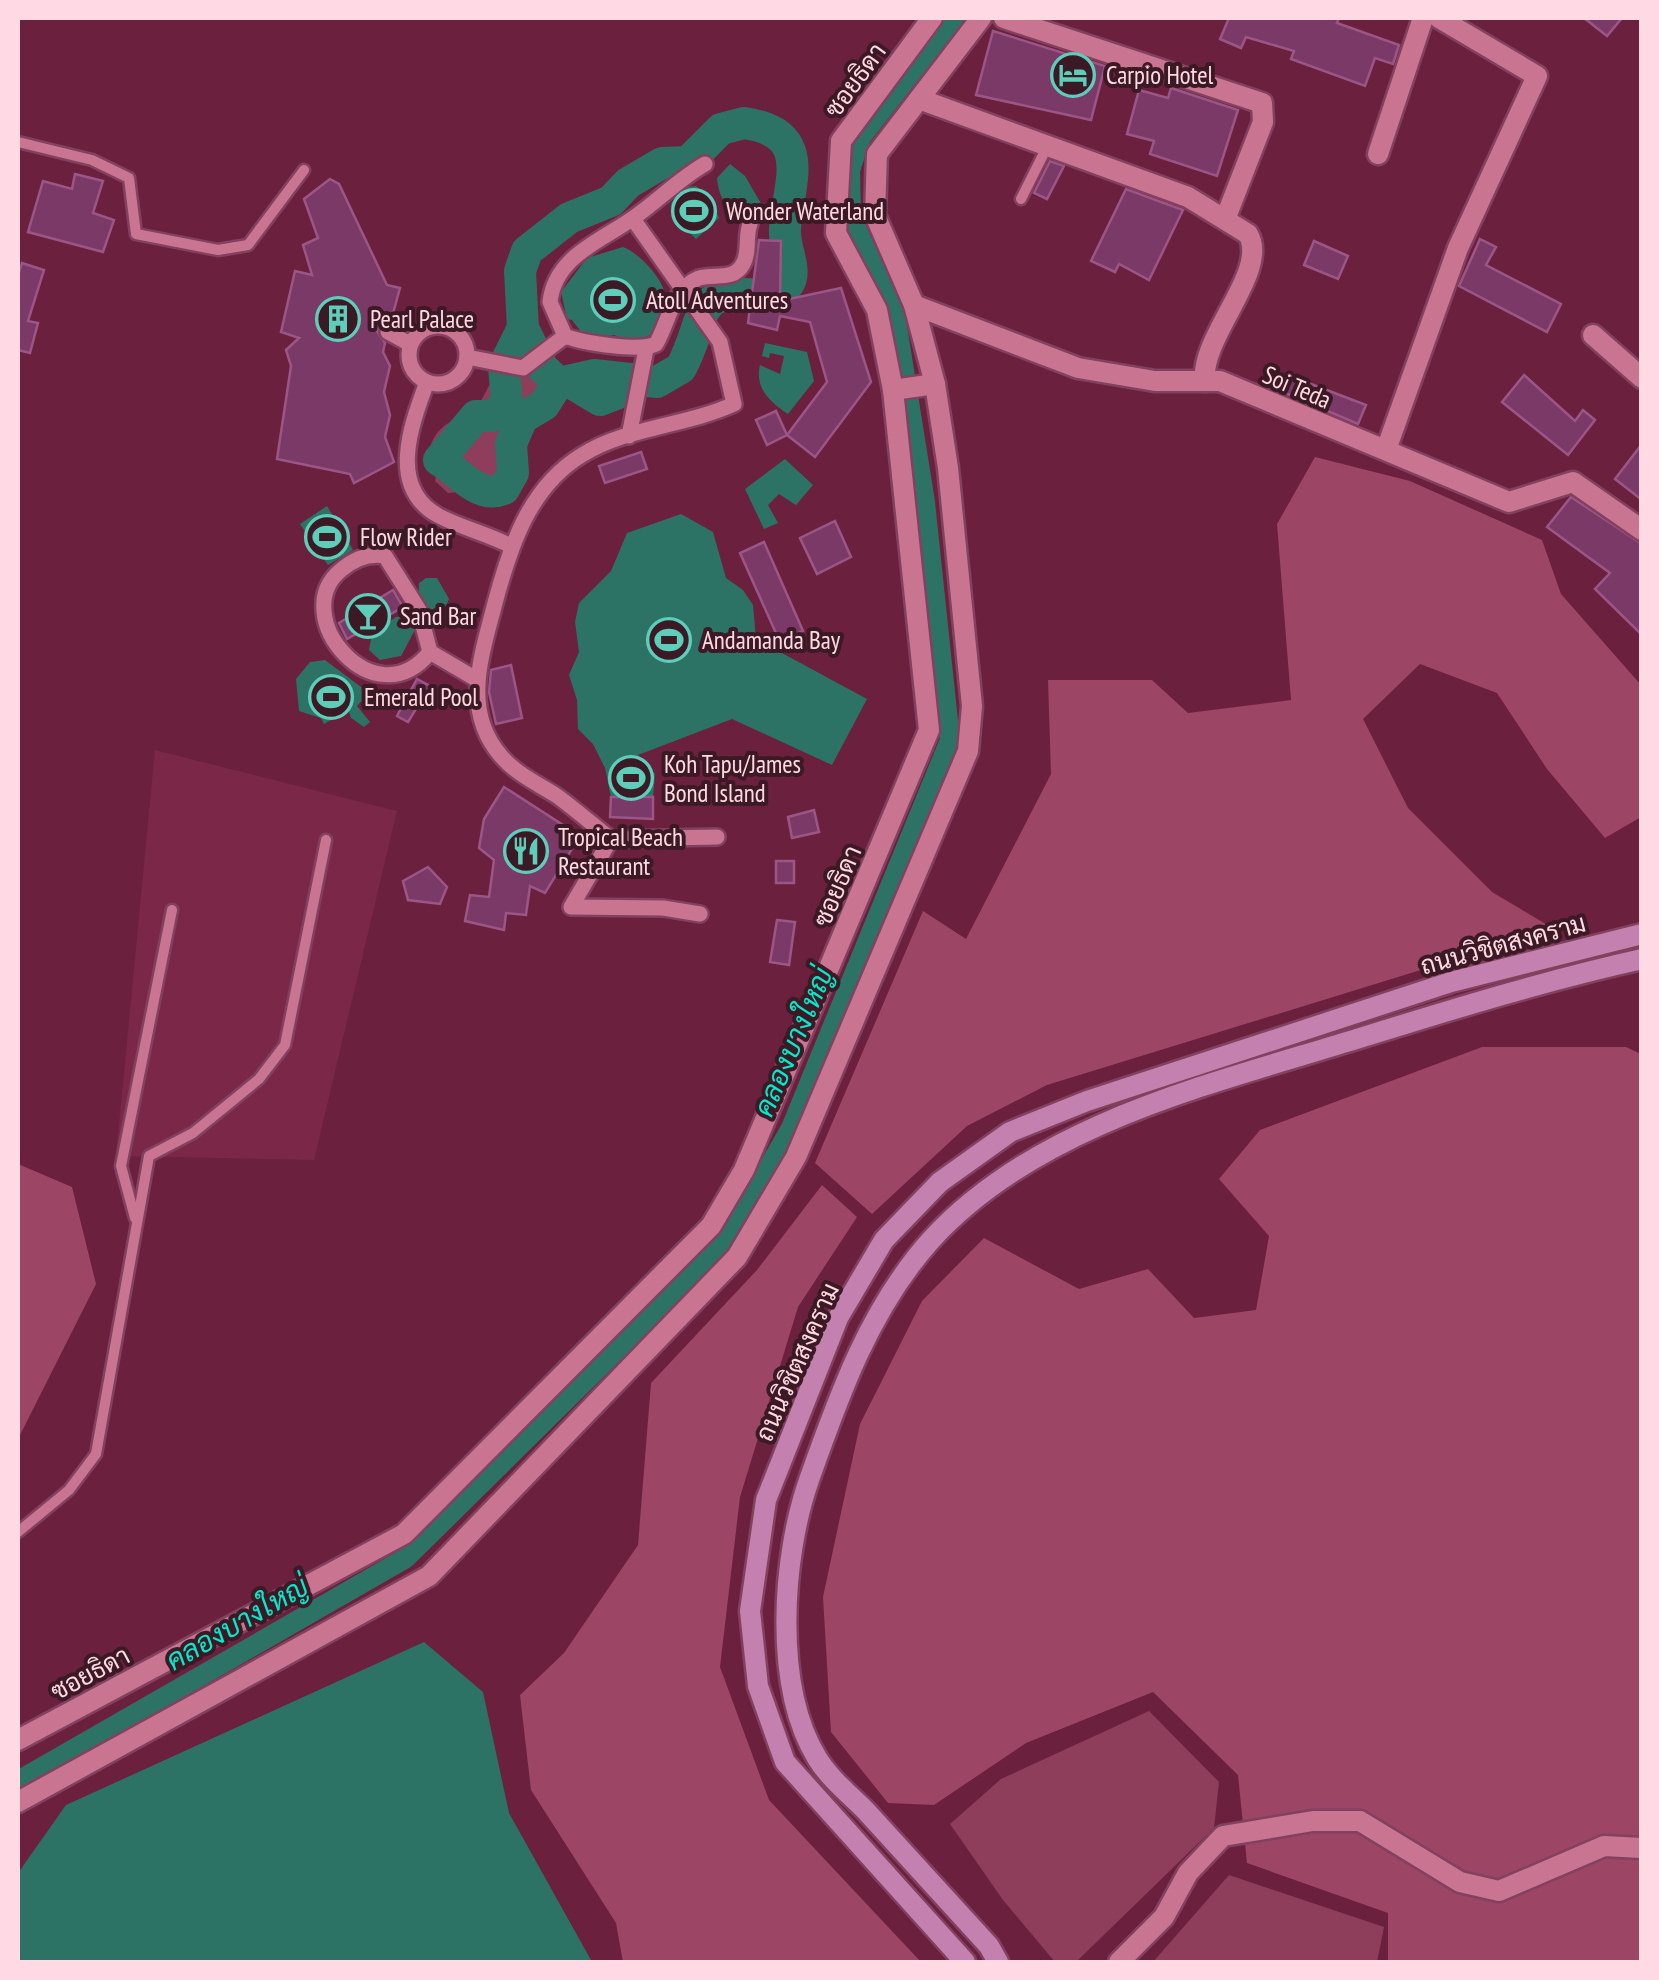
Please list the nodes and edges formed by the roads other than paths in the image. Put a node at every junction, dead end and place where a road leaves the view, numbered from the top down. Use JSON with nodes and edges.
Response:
{"nodes":[{"id":1,"x":932,"y":18,"type":"edge"},
{"id":2,"x":981,"y":18,"type":"edge"},
{"id":3,"x":1004,"y":18,"type":"edge"},
{"id":4,"x":1422,"y":18,"type":"edge"},
{"id":5,"x":1438,"y":18,"type":"edge"},
{"id":6,"x":919,"y":99,"type":"junction"},
{"id":7,"x":18,"y":142,"type":"edge"},
{"id":8,"x":1047,"y":146,"type":"junction"},
{"id":9,"x":1378,"y":154,"type":"dead end"},
{"id":10,"x":705,"y":164,"type":"dead end"},
{"id":11,"x":304,"y":170,"type":"dead end"},
{"id":12,"x":1021,"y":198,"type":"dead end"},
{"id":13,"x":1226,"y":217,"type":"junction"},
{"id":14,"x":633,"y":219,"type":"junction"},
{"id":15,"x":750,"y":224,"type":"dead end"},
{"id":16,"x":687,"y":293,"type":"junction"},
{"id":17,"x":914,"y":305,"type":"junction"},
{"id":18,"x":388,"y":332,"type":"dead end"},
{"id":19,"x":1593,"y":336,"type":"dead end"},
{"id":20,"x":562,"y":339,"type":"junction"},
{"id":21,"x":410,"y":344,"type":"junction"},
{"id":22,"x":645,"y":355,"type":"junction"},
{"id":23,"x":470,"y":358,"type":"junction"},
{"id":24,"x":1642,"y":378,"type":"edge"},
{"id":25,"x":1205,"y":381,"type":"junction"},
{"id":26,"x":427,"y":382,"type":"junction"},
{"id":27,"x":935,"y":384,"type":"junction"},
{"id":28,"x":892,"y":390,"type":"junction"},
{"id":29,"x":631,"y":429,"type":"junction"},
{"id":30,"x":1386,"y":450,"type":"junction"},
{"id":31,"x":1642,"y":530,"type":"edge"},
{"id":32,"x":511,"y":546,"type":"junction"},
{"id":33,"x":430,"y":652,"type":"junction"},
{"id":34,"x":476,"y":679,"type":"junction"},
{"id":35,"x":718,"y":837,"type":"dead end"},
{"id":36,"x":611,"y":839,"type":"junction"},
{"id":37,"x":326,"y":840,"type":"dead end"},
{"id":38,"x":172,"y":910,"type":"dead end"},
{"id":39,"x":700,"y":914,"type":"dead end"},
{"id":40,"x":1642,"y":934,"type":"edge"},
{"id":41,"x":1642,"y":959,"type":"edge"},
{"id":42,"x":136,"y":1224,"type":"junction"},
{"id":43,"x":18,"y":1532,"type":"edge"},
{"id":44,"x":18,"y":1740,"type":"edge"},
{"id":45,"x":18,"y":1802,"type":"edge"},
{"id":46,"x":1642,"y":1848,"type":"edge"},
{"id":47,"x":964,"y":1962,"type":"edge"},
{"id":48,"x":998,"y":1962,"type":"edge"},
{"id":49,"x":1118,"y":1962,"type":"edge"}],
"edges":[{"from":1,"to":28,"type":"street","name":"ซอยธิดา"},
{"from":2,"to":6,"type":"street"},
{"from":3,"to":13,"type":"street"},
{"from":4,"to":9,"type":"street"},
{"from":5,"to":30,"type":"street"},
{"from":6,"to":8,"type":"street"},
{"from":6,"to":17,"type":"street"},
{"from":7,"to":11,"type":"lane"},
{"from":8,"to":12,"type":"lane"},
{"from":8,"to":13,"type":"street"},
{"from":10,"to":14,"type":"street"},
{"from":13,"to":25,"type":"street"},
{"from":14,"to":16,"type":"street"},
{"from":14,"to":20,"type":"street"},
{"from":15,"to":16,"type":"street"},
{"from":16,"to":22,"type":"street"},
{"from":16,"to":29,"type":"street"},
{"from":17,"to":25,"type":"street","name":"Soi Teda"},
{"from":17,"to":27,"type":"street"},
{"from":18,"to":21,"type":"street"},
{"from":19,"to":24,"type":"street"},
{"from":20,"to":22,"type":"street"},
{"from":20,"to":23,"type":"street"},
{"from":21,"to":23,"type":"street"},
{"from":21,"to":26,"type":"street"},
{"from":22,"to":29,"type":"street"},
{"from":23,"to":26,"type":"street"},
{"from":25,"to":30,"type":"street","name":"Soi Teda"},
{"from":26,"to":32,"type":"street"},
{"from":27,"to":28,"type":"street"},
{"from":27,"to":45,"type":"street"},
{"from":28,"to":44,"type":"street","name":"ซอยธิดา"},
{"from":29,"to":32,"type":"street"},
{"from":30,"to":31,"type":"street","name":"Soi Teda"},
{"from":32,"to":34,"type":"street"},
{"from":33,"to":33,"type":"street"},
{"from":33,"to":34,"type":"street"},
{"from":34,"to":36,"type":"street"},
{"from":35,"to":36,"type":"street"},
{"from":36,"to":39,"type":"street"},
{"from":37,"to":42,"type":"lane"},
{"from":38,"to":42,"type":"lane"},
{"from":40,"to":47,"type":"main road","name":"ถนนวิชิตสงคราม"},
{"from":41,"to":48,"type":"main road","name":"ถนนวิชิตสงคราม"},
{"from":42,"to":43,"type":"lane"},
{"from":46,"to":49,"type":"street"}]}
